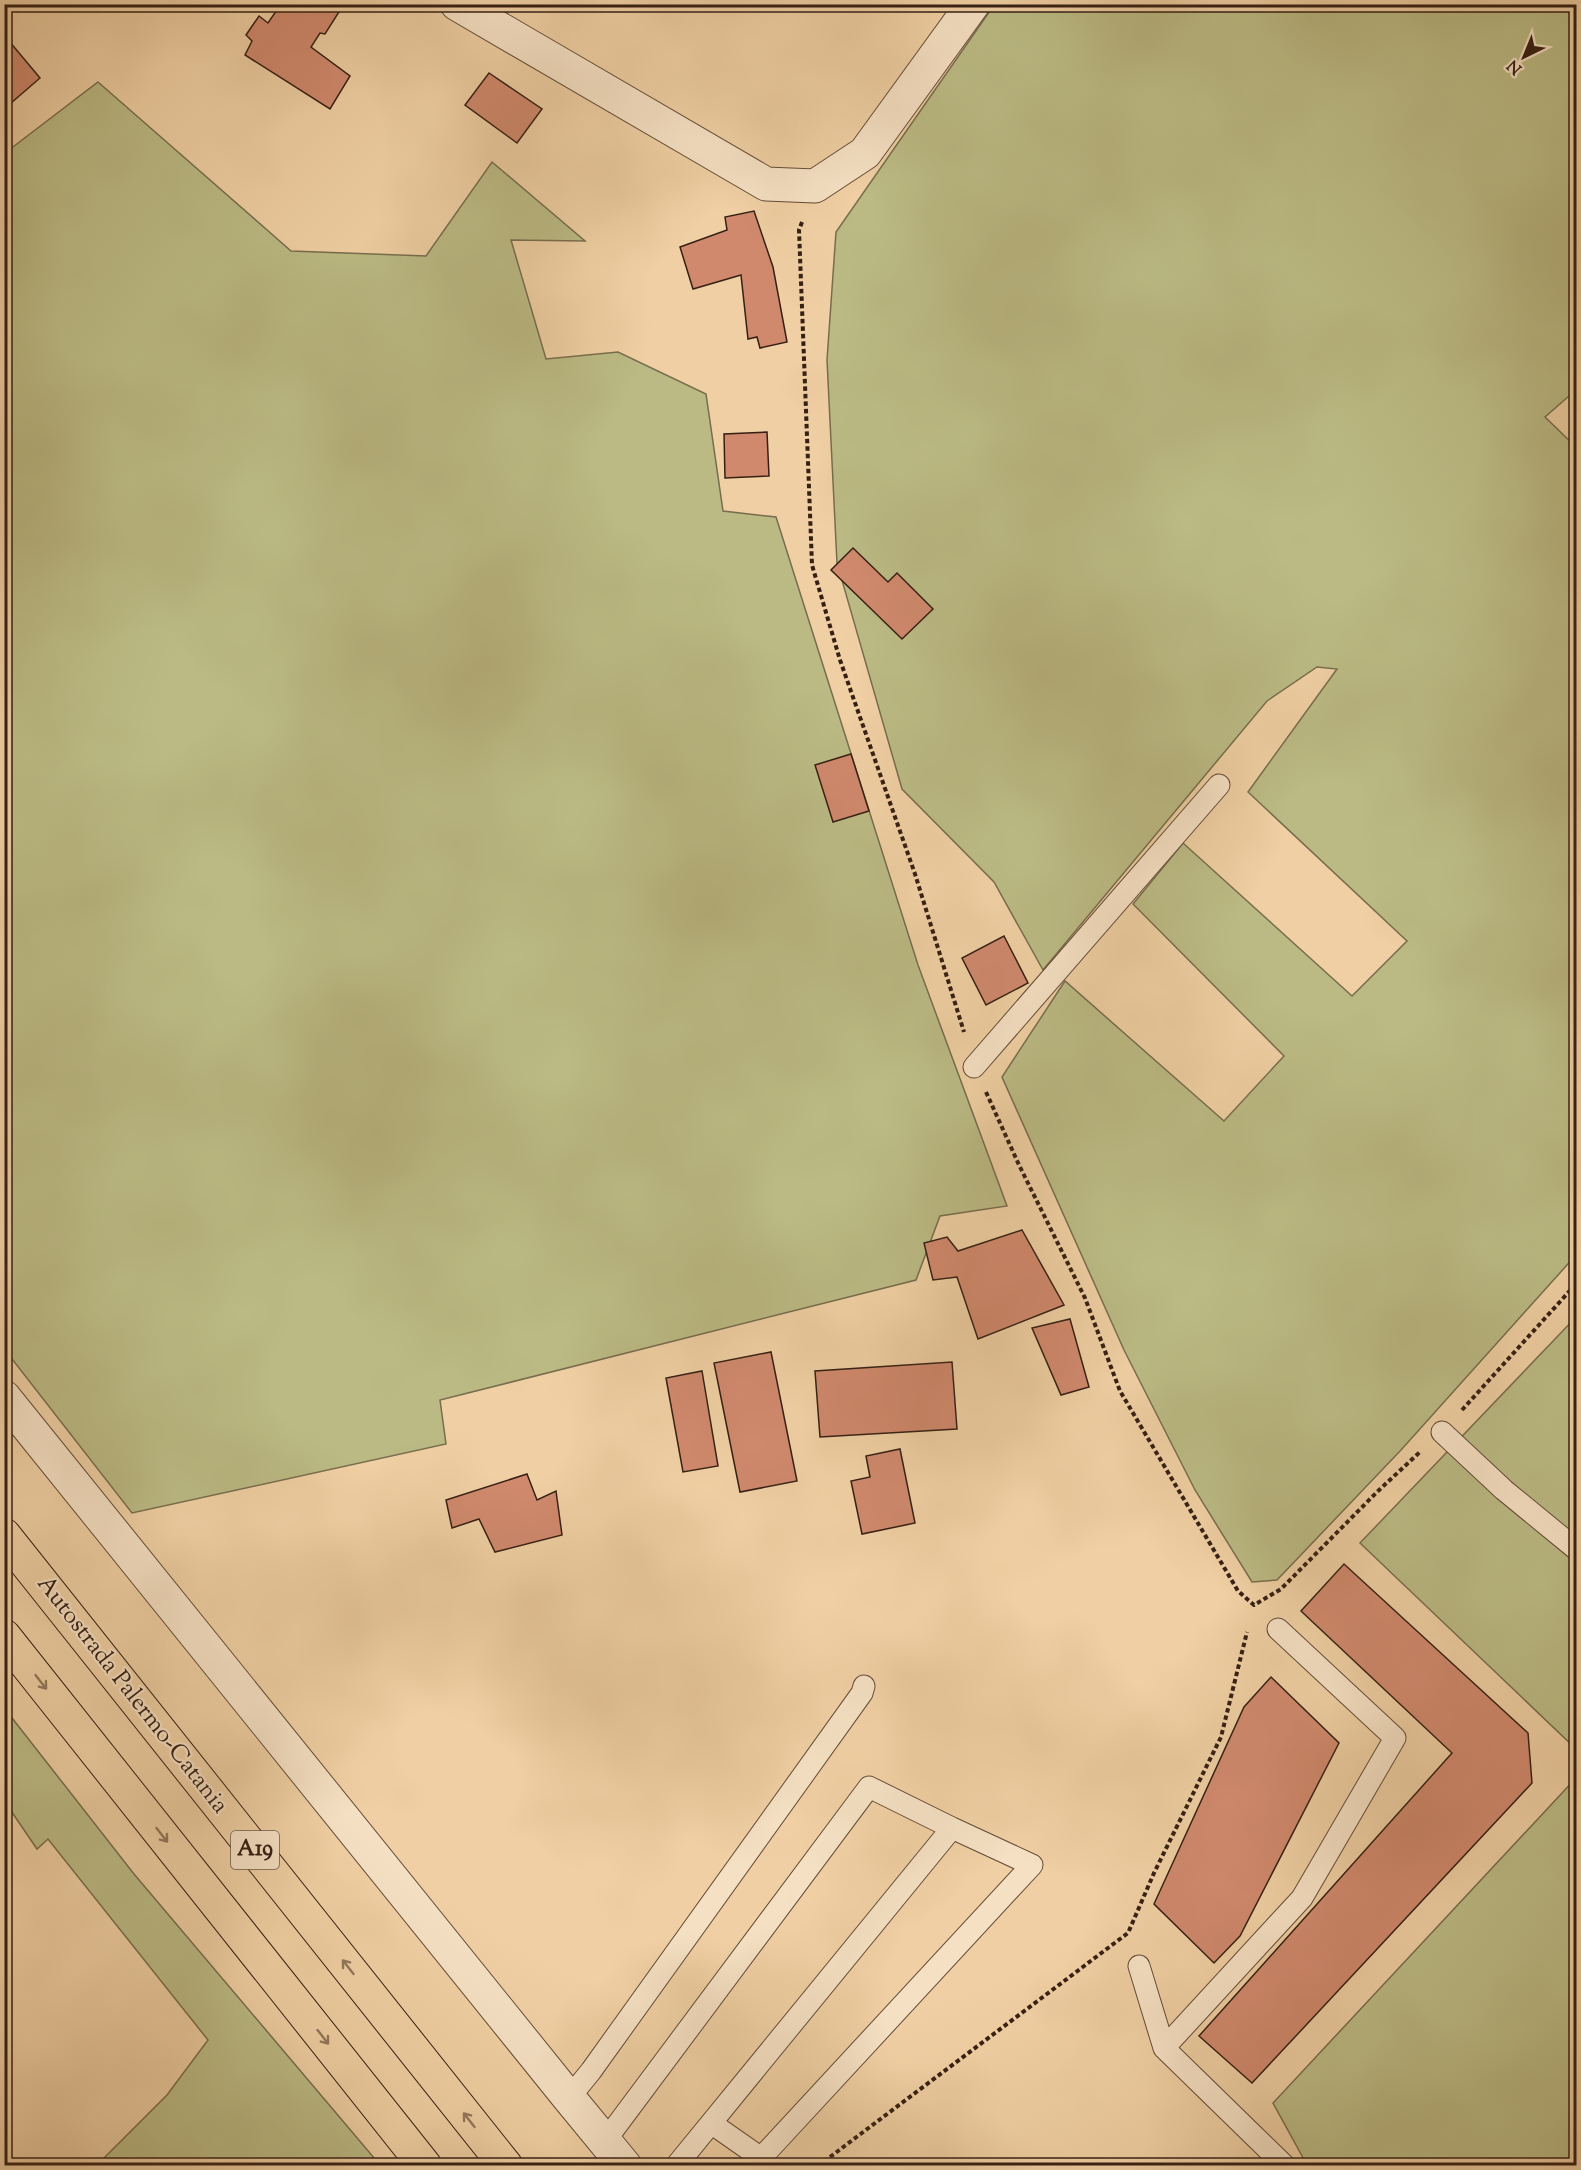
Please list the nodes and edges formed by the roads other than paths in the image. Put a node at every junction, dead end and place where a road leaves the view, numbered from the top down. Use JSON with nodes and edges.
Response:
{"nodes":[{"id":1,"x":973,"y":4,"type":"edge"},
{"id":2,"x":461,"y":6,"type":"edge"},
{"id":3,"x":1219,"y":785,"type":"dead end"},
{"id":4,"x":974,"y":1067,"type":"road end"},
{"id":5,"x":4,"y":1397,"type":"edge"},
{"id":6,"x":1442,"y":1432,"type":"road end"},
{"id":7,"x":4,"y":1535,"type":"edge"},
{"id":8,"x":1576,"y":1549,"type":"edge"},
{"id":9,"x":1278,"y":1629,"type":"dead end"},
{"id":10,"x":4,"y":1636,"type":"edge"},
{"id":11,"x":864,"y":1686,"type":"dead end"},
{"id":12,"x":952,"y":1828,"type":"junction"},
{"id":13,"x":1139,"y":1966,"type":"dead end"},
{"id":14,"x":1164,"y":2048,"type":"junction"},
{"id":15,"x":569,"y":2098,"type":"junction"},
{"id":16,"x":711,"y":2123,"type":"junction"},
{"id":17,"x":615,"y":2153,"type":"edge"},
{"id":18,"x":425,"y":2166,"type":"edge"},
{"id":19,"x":506,"y":2166,"type":"edge"},
{"id":20,"x":676,"y":2166,"type":"edge"},
{"id":21,"x":1285,"y":2166,"type":"edge"}],
"edges":[{"from":1,"to":2,"type":"street"},
{"from":3,"to":4,"type":"lane"},
{"from":5,"to":15,"type":"street"},
{"from":6,"to":8,"type":"lane"},
{"from":19,"to":7,"type":"highway","name":"Autostrada Palermo-Catania","number":"A19","one_way":true},
{"from":9,"to":14,"type":"lane"},
{"from":10,"to":18,"type":"highway","number":"A19","one_way":true},
{"from":11,"to":15,"type":"lane"},
{"from":12,"to":16,"type":"lane"},
{"from":12,"to":16,"type":"lane"},
{"from":12,"to":17,"type":"lane"},
{"from":13,"to":14,"type":"lane"},
{"from":14,"to":21,"type":"lane"},
{"from":15,"to":17,"type":"street"},
{"from":16,"to":20,"type":"lane"}]}
